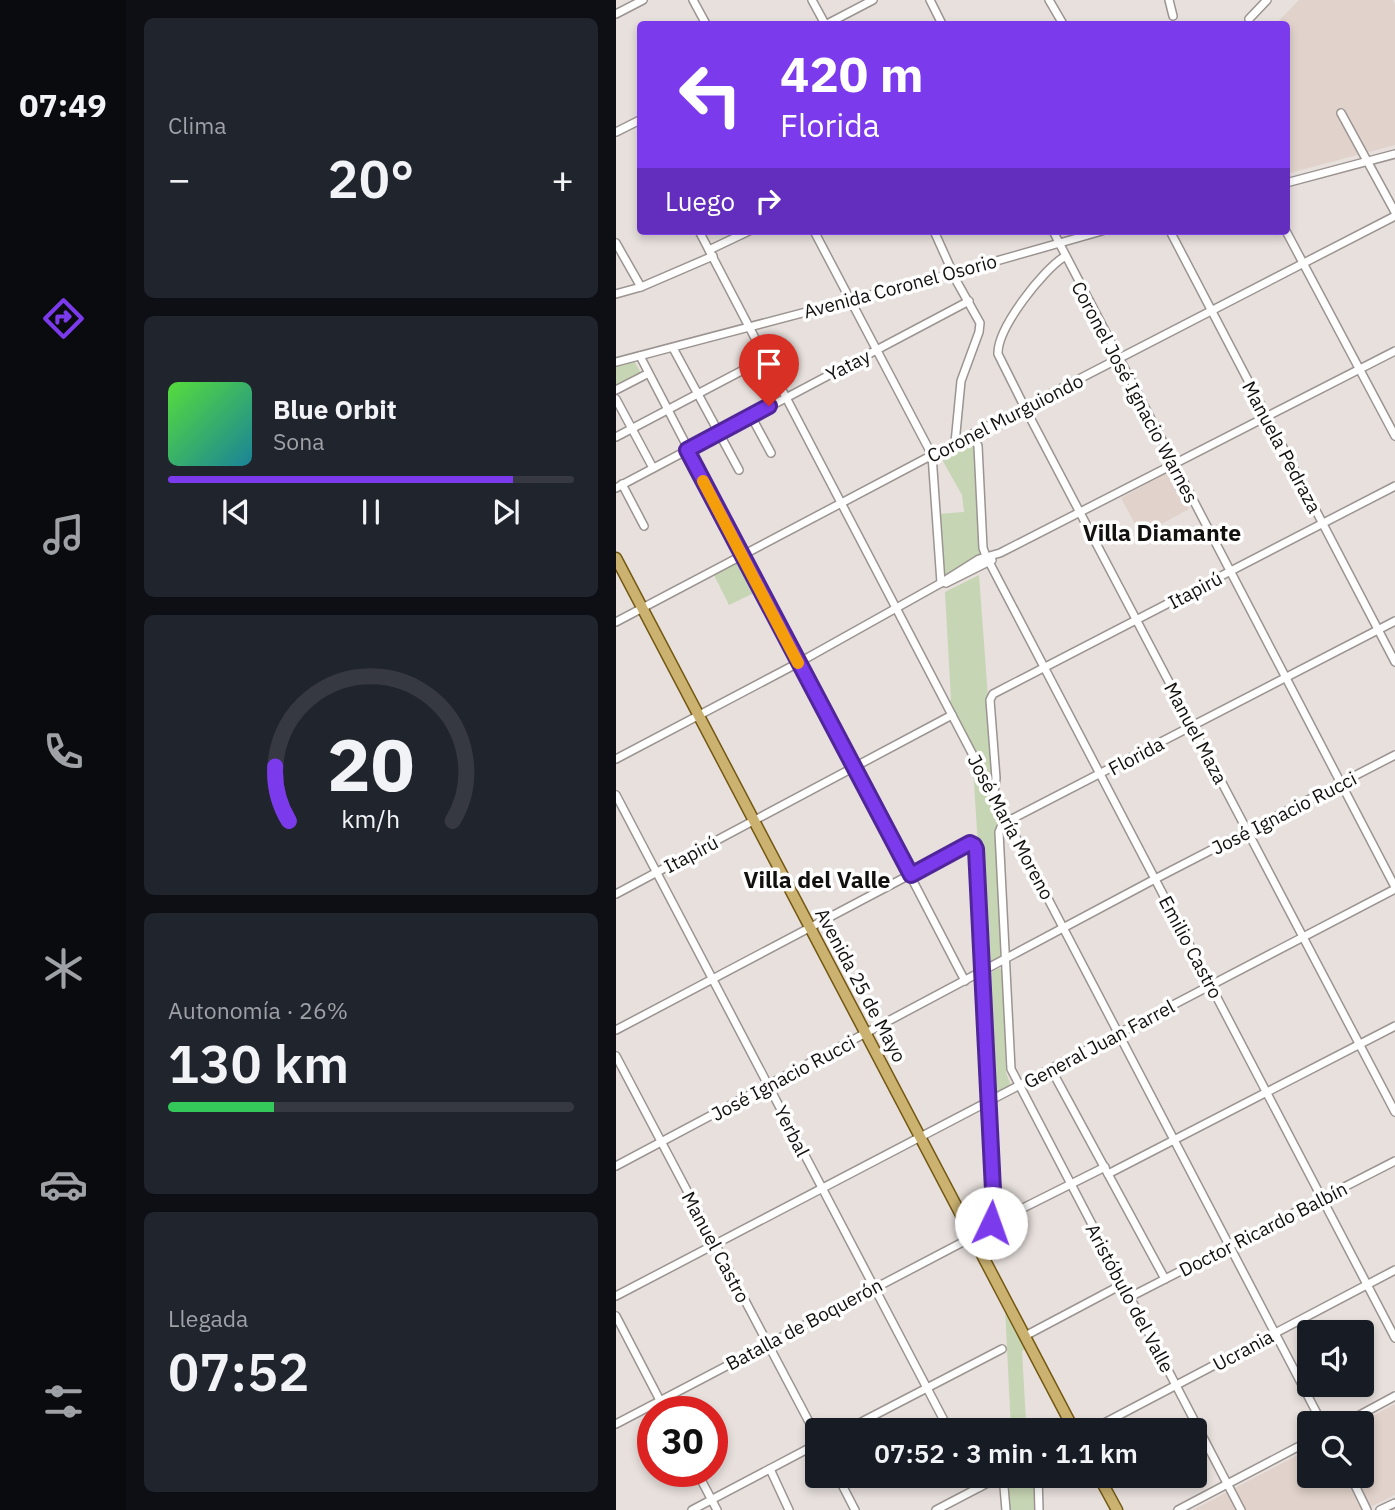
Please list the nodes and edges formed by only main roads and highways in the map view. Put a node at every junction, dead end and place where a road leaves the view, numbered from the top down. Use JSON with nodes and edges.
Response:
{"nodes":[{"id":1,"x":616,"y":558,"type":"edge"},
{"id":2,"x":1068,"y":1418,"type":"edge"},
{"id":3,"x":1105,"y":1488,"type":"edge"},
{"id":4,"x":1117,"y":1510,"type":"edge"}],
"edges":[{"from":1,"to":2,"type":"main road","name":"Avenida 25 de Mayo"},
{"from":3,"to":4,"type":"main road"}]}
